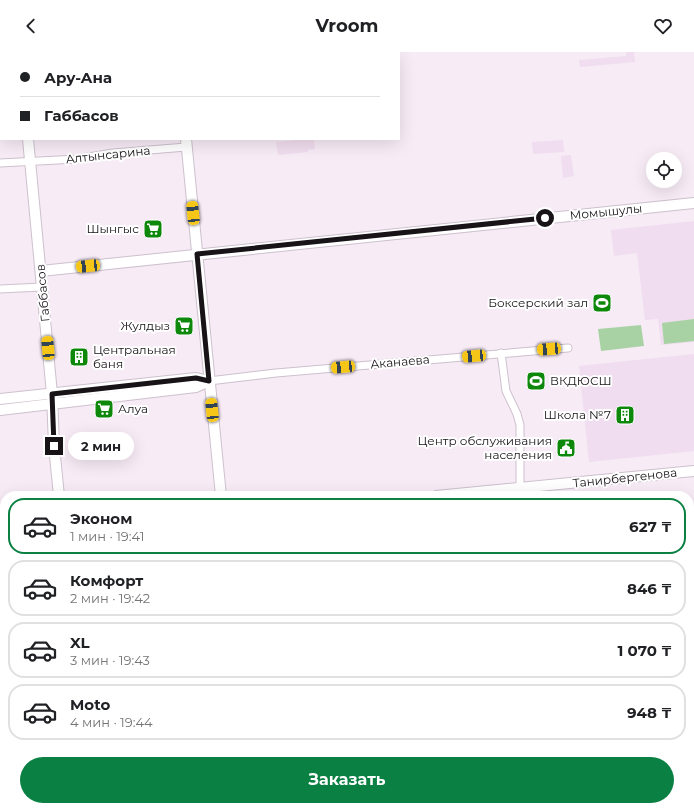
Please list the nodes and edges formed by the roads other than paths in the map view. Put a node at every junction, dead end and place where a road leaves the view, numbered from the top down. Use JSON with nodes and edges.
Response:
{"nodes":[{"id":1,"x":28,"y":140,"type":"edge"},
{"id":2,"x":186,"y":143,"type":"edge"},
{"id":3,"x":30,"y":161,"type":"junction"},
{"id":4,"x":0,"y":163,"type":"edge"},
{"id":5,"x":694,"y":203,"type":"edge"},
{"id":6,"x":197,"y":254,"type":"junction"},
{"id":7,"x":41,"y":271,"type":"junction"},
{"id":8,"x":42,"y":287,"type":"junction"},
{"id":9,"x":0,"y":289,"type":"edge"},
{"id":10,"x":568,"y":348,"type":"dead end"},
{"id":11,"x":501,"y":353,"type":"junction"},
{"id":12,"x":209,"y":381,"type":"junction"},
{"id":13,"x":0,"y":399,"type":"edge"},
{"id":14,"x":52,"y":399,"type":"junction"},
{"id":15,"x":0,"y":410,"type":"edge"},
{"id":16,"x":694,"y":471,"type":"edge"},
{"id":17,"x":58,"y":491,"type":"edge"},
{"id":18,"x":220,"y":491,"type":"edge"},
{"id":19,"x":524,"y":491,"type":"edge"},
{"id":20,"x":532,"y":491,"type":"edge"}],
"edges":[{"from":1,"to":3,"type":"street","name":"Габбасов"},
{"from":2,"to":3,"type":"street","name":"Алтынсарина"},
{"from":2,"to":6,"type":"street"},
{"from":3,"to":4,"type":"street","name":"Алтынсарина"},
{"from":3,"to":7,"type":"street","name":"Габбасов"},
{"from":5,"to":6,"type":"street","name":"Момышулы"},
{"from":6,"to":7,"type":"street","name":"Момышулы"},
{"from":6,"to":12,"type":"street"},
{"from":7,"to":8,"type":"street","name":"Габбасов"},
{"from":8,"to":9,"type":"street"},
{"from":8,"to":14,"type":"street","name":"Габбасов"},
{"from":10,"to":11,"type":"street","name":"Аканаева"},
{"from":11,"to":12,"type":"street","name":"Аканаева"},
{"from":11,"to":19,"type":"street"},
{"from":12,"to":14,"type":"street","name":"Аканаева"},
{"from":12,"to":18,"type":"street"},
{"from":13,"to":14,"type":"street","name":"Аканаева"},
{"from":14,"to":15,"type":"street","name":"Аканаева"},
{"from":14,"to":17,"type":"street","name":"Габбасов"},
{"from":16,"to":20,"type":"street","name":"Танирбергенова"}]}
